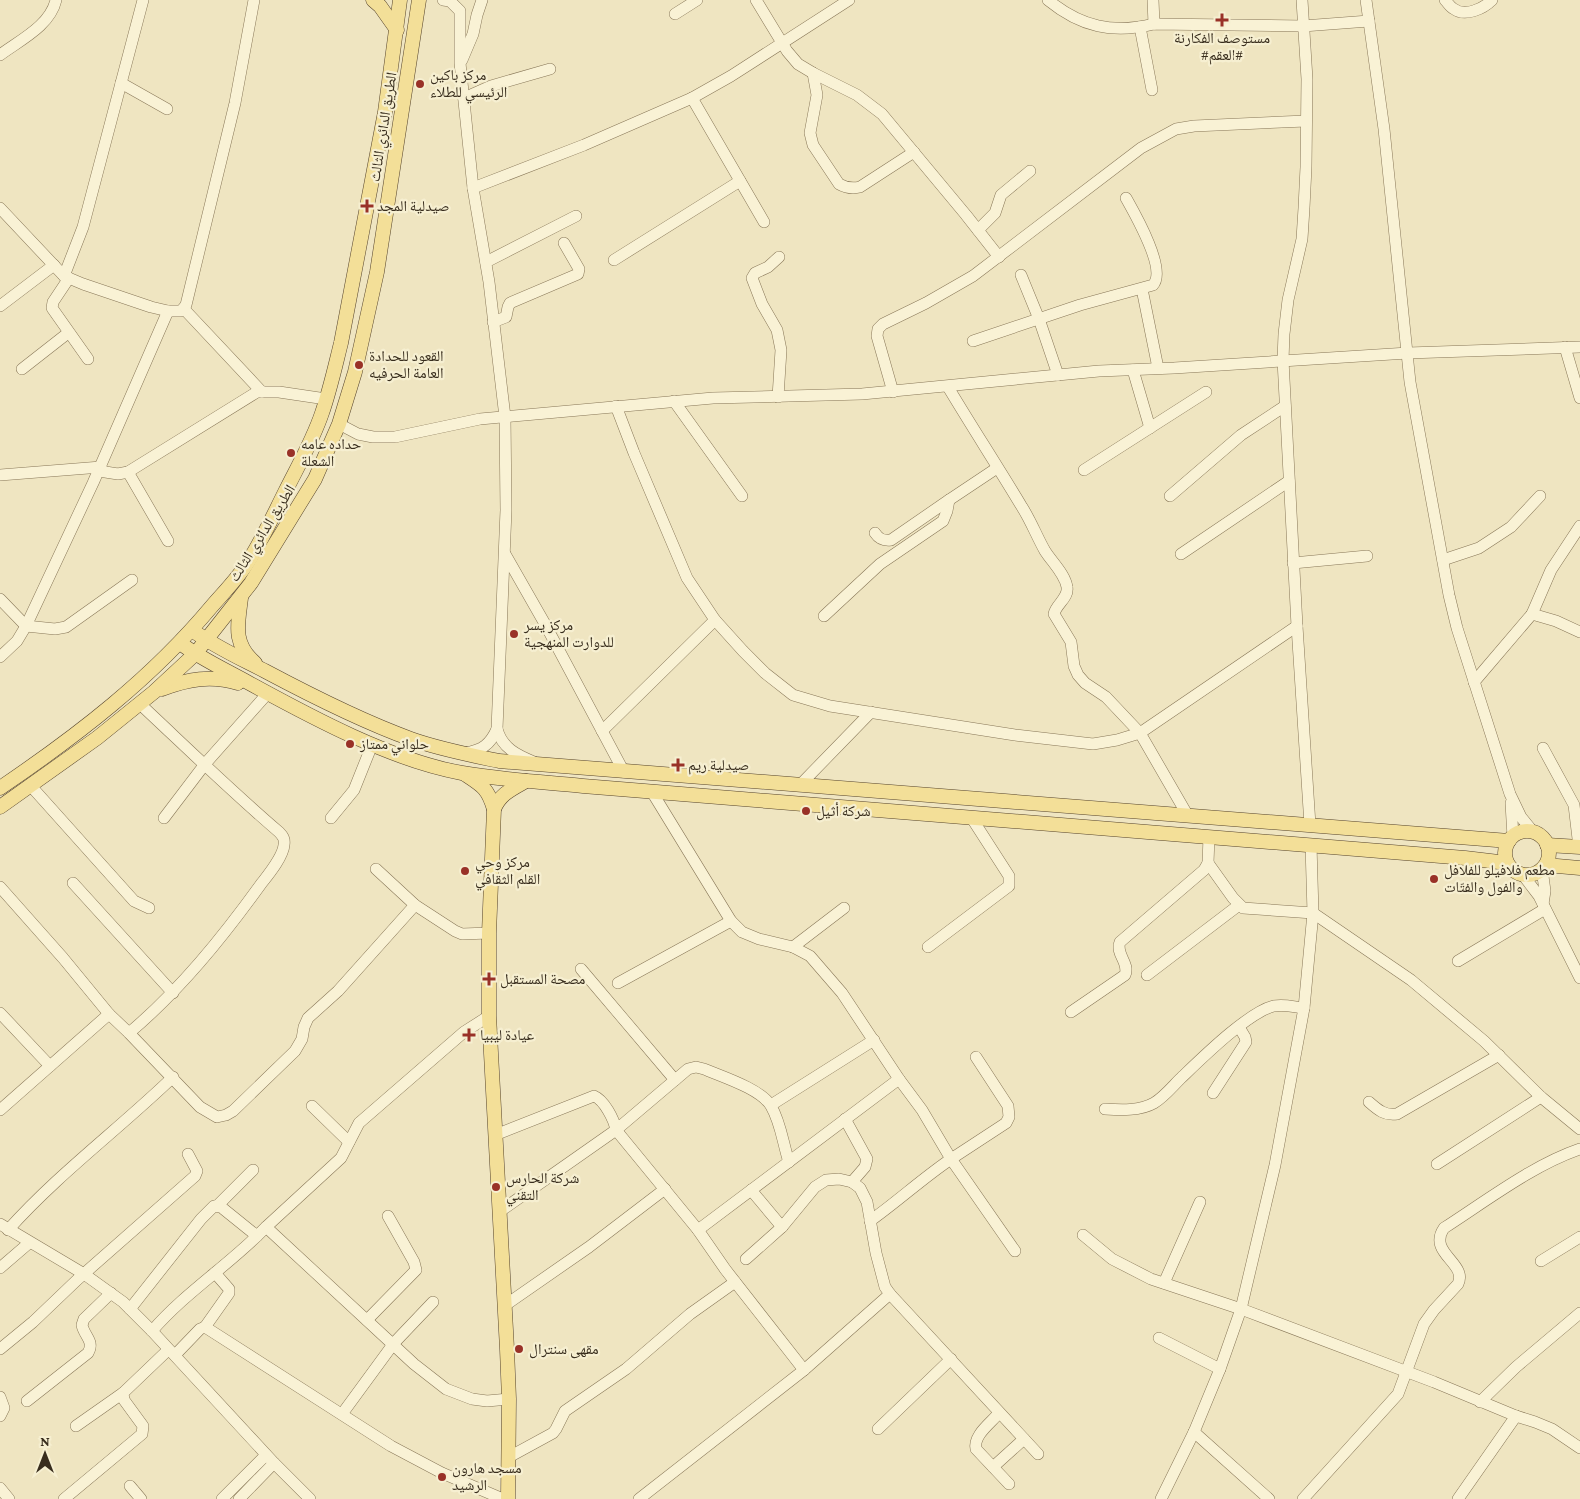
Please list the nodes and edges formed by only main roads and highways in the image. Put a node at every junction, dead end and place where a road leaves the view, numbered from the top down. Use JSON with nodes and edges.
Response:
{"nodes":[{"id":1,"x":373,"y":0,"type":"edge"},
{"id":2,"x":400,"y":0,"type":"edge"},
{"id":3,"x":419,"y":0,"type":"edge"},
{"id":4,"x":397,"y":30,"type":"junction"},
{"id":5,"x":240,"y":598,"type":"junction"},
{"id":6,"x":192,"y":630,"type":"junction"},
{"id":7,"x":207,"y":641,"type":"junction"},
{"id":8,"x":180,"y":643,"type":"junction"},
{"id":9,"x":195,"y":654,"type":"junction"},
{"id":10,"x":266,"y":671,"type":"junction"},
{"id":11,"x":154,"y":692,"type":"junction"},
{"id":12,"x":266,"y":692,"type":"junction"},
{"id":13,"x":462,"y":773,"type":"junction"},
{"id":14,"x":526,"y":780,"type":"junction"},
{"id":15,"x":0,"y":788,"type":"edge"},
{"id":16,"x":894,"y":792,"type":"junction"},
{"id":17,"x":0,"y":806,"type":"edge"},
{"id":18,"x":494,"y":809,"type":"junction"},
{"id":19,"x":894,"y":811,"type":"junction"},
{"id":20,"x":1511,"y":839,"type":"junction"},
{"id":21,"x":1547,"y":844,"type":"junction"},
{"id":22,"x":1580,"y":847,"type":"edge"},
{"id":23,"x":1507,"y":863,"type":"junction"},
{"id":24,"x":1544,"y":867,"type":"junction"},
{"id":25,"x":1580,"y":868,"type":"edge"},
{"id":26,"x":508,"y":1499,"type":"edge"}],
"edges":[{"from":1,"to":4,"type":"main road"},
{"from":2,"to":4,"type":"main road","name":"الطريق الدائري الثالث"},
{"from":3,"to":5,"type":"main road","name":"الطريق الدائري الثالث"},
{"from":4,"to":6,"type":"main road","name":"الطريق الدائري الثالث"},
{"from":5,"to":7,"type":"main road","name":"الطريق الدائري الثالث"},
{"from":5,"to":10,"type":"main road"},
{"from":6,"to":7,"type":"main road"},
{"from":6,"to":8,"type":"main road","name":"الطريق الدائري الثالث"},
{"from":7,"to":9,"type":"main road","name":"الطريق الدائري الثالث"},
{"from":7,"to":10,"type":"main road"},
{"from":8,"to":9,"type":"main road"},
{"from":8,"to":15,"type":"main road","name":"الطريق الدائري الثالث"},
{"from":9,"to":11,"type":"main road","name":"الطريق الدائري الثالث"},
{"from":9,"to":12,"type":"main road"},
{"from":10,"to":16,"type":"main road"},
{"from":11,"to":12,"type":"main road"},
{"from":11,"to":17,"type":"main road","name":"الطريق الدائري الثالث"},
{"from":12,"to":13,"type":"main road"},
{"from":13,"to":14,"type":"main road"},
{"from":13,"to":18,"type":"main road"},
{"from":14,"to":18,"type":"main road"},
{"from":14,"to":19,"type":"main road"},
{"from":16,"to":19,"type":"main road"},
{"from":16,"to":20,"type":"main road"},
{"from":18,"to":26,"type":"main road"},
{"from":19,"to":23,"type":"main road"},
{"from":20,"to":21,"type":"main road"},
{"from":20,"to":23,"type":"main road"},
{"from":21,"to":22,"type":"main road"},
{"from":21,"to":24,"type":"main road"},
{"from":23,"to":24,"type":"main road"},
{"from":24,"to":25,"type":"main road"}]}
